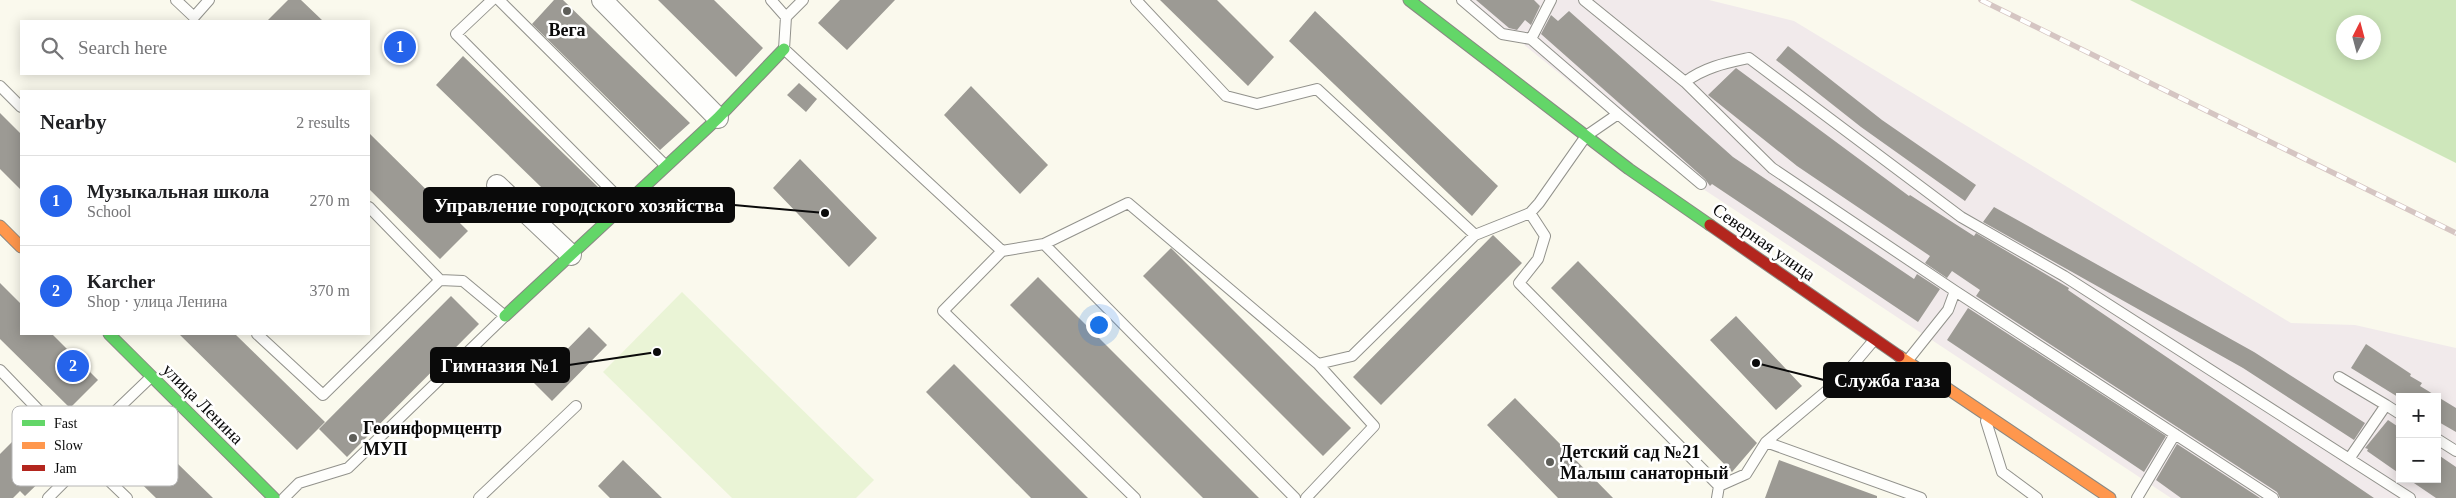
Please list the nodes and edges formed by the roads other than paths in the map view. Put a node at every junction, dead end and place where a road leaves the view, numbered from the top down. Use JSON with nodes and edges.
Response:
{"nodes":[{"id":1,"x":176,"y":0,"type":"edge"},
{"id":2,"x":209,"y":0,"type":"edge"},
{"id":3,"x":492,"y":0,"type":"edge"},
{"id":4,"x":499,"y":0,"type":"edge"},
{"id":5,"x":602,"y":0,"type":"edge"},
{"id":6,"x":771,"y":0,"type":"edge"},
{"id":7,"x":803,"y":0,"type":"edge"},
{"id":8,"x":1136,"y":0,"type":"edge"},
{"id":9,"x":1409,"y":0,"type":"edge"},
{"id":10,"x":1462,"y":0,"type":"edge"},
{"id":11,"x":1551,"y":0,"type":"edge"},
{"id":12,"x":1584,"y":0,"type":"edge"},
{"id":13,"x":786,"y":17,"type":"junction"},
{"id":14,"x":1530,"y":39,"type":"junction"},
{"id":15,"x":784,"y":49,"type":"junction"},
{"id":16,"x":1685,"y":82,"type":"junction"},
{"id":17,"x":0,"y":86,"type":"edge"},
{"id":18,"x":20,"y":106,"type":"edge"},
{"id":19,"x":1618,"y":114,"type":"junction"},
{"id":20,"x":718,"y":118,"type":"junction"},
{"id":21,"x":1586,"y":136,"type":"junction"},
{"id":22,"x":666,"y":165,"type":"junction"},
{"id":23,"x":497,"y":184,"type":"dead end"},
{"id":24,"x":1701,"y":184,"type":"dead end"},
{"id":25,"x":625,"y":204,"type":"junction"},
{"id":26,"x":370,"y":207,"type":"edge"},
{"id":27,"x":1530,"y":213,"type":"junction"},
{"id":28,"x":0,"y":226,"type":"edge"},
{"id":29,"x":1475,"y":235,"type":"junction"},
{"id":30,"x":1044,"y":244,"type":"junction"},
{"id":31,"x":20,"y":245,"type":"edge"},
{"id":32,"x":1002,"y":251,"type":"junction"},
{"id":33,"x":571,"y":255,"type":"junction"},
{"id":34,"x":440,"y":280,"type":"junction"},
{"id":35,"x":1955,"y":291,"type":"junction"},
{"id":36,"x":505,"y":316,"type":"junction"},
{"id":37,"x":109,"y":335,"type":"edge"},
{"id":38,"x":125,"y":335,"type":"edge"},
{"id":39,"x":258,"y":335,"type":"edge"},
{"id":40,"x":1874,"y":339,"type":"junction"},
{"id":41,"x":117,"y":342,"type":"junction"},
{"id":42,"x":1908,"y":361,"type":"junction"},
{"id":43,"x":1318,"y":364,"type":"junction"},
{"id":44,"x":0,"y":370,"type":"edge"},
{"id":45,"x":152,"y":376,"type":"junction"},
{"id":46,"x":2338,"y":377,"type":"dead end"},
{"id":47,"x":2386,"y":405,"type":"junction"},
{"id":48,"x":35,"y":406,"type":"edge"},
{"id":49,"x":121,"y":406,"type":"edge"},
{"id":50,"x":576,"y":406,"type":"dead end"},
{"id":51,"x":1982,"y":411,"type":"junction"},
{"id":52,"x":2396,"y":411,"type":"edge"},
{"id":53,"x":2175,"y":434,"type":"junction"},
{"id":54,"x":1766,"y":442,"type":"junction"},
{"id":55,"x":2441,"y":442,"type":"edge"},
{"id":56,"x":2456,"y":451,"type":"edge"},
{"id":57,"x":2349,"y":459,"type":"junction"},
{"id":58,"x":59,"y":486,"type":"edge"},
{"id":59,"x":115,"y":486,"type":"edge"},
{"id":60,"x":1719,"y":486,"type":"junction"},
{"id":61,"x":48,"y":498,"type":"edge"},
{"id":62,"x":127,"y":498,"type":"edge"},
{"id":63,"x":274,"y":498,"type":"edge"},
{"id":64,"x":284,"y":498,"type":"edge"},
{"id":65,"x":479,"y":498,"type":"edge"},
{"id":66,"x":1135,"y":498,"type":"edge"},
{"id":67,"x":1295,"y":498,"type":"edge"},
{"id":68,"x":1306,"y":498,"type":"edge"},
{"id":69,"x":1717,"y":498,"type":"edge"},
{"id":70,"x":1921,"y":498,"type":"edge"},
{"id":71,"x":2037,"y":498,"type":"edge"},
{"id":72,"x":2110,"y":498,"type":"edge"},
{"id":73,"x":2138,"y":498,"type":"edge"},
{"id":74,"x":2273,"y":498,"type":"edge"},
{"id":75,"x":2410,"y":498,"type":"edge"}],
"edges":[{"from":1,"to":2,"type":"lane"},
{"from":3,"to":25,"type":"lane"},
{"from":4,"to":22,"type":"lane"},
{"from":5,"to":20,"type":"street"},
{"from":6,"to":13,"type":"lane"},
{"from":7,"to":13,"type":"lane"},
{"from":8,"to":29,"type":"lane"},
{"from":9,"to":21,"type":"main road","name":"Северная улица"},
{"from":10,"to":14,"type":"lane"},
{"from":11,"to":14,"type":"lane"},
{"from":12,"to":16,"type":"lane"},
{"from":13,"to":15,"type":"lane"},
{"from":14,"to":19,"type":"lane"},
{"from":15,"to":20,"type":"main road"},
{"from":15,"to":32,"type":"lane"},
{"from":16,"to":35,"type":"lane"},
{"from":16,"to":57,"type":"lane"},
{"from":17,"to":18,"type":"lane"},
{"from":19,"to":21,"type":"lane"},
{"from":19,"to":24,"type":"lane"},
{"from":20,"to":22,"type":"main road"},
{"from":21,"to":27,"type":"lane"},
{"from":21,"to":40,"type":"main road","name":"Северная улица"},
{"from":22,"to":25,"type":"main road"},
{"from":23,"to":33,"type":"street"},
{"from":25,"to":33,"type":"main road"},
{"from":26,"to":34,"type":"lane"},
{"from":27,"to":29,"type":"lane"},
{"from":27,"to":60,"type":"lane"},
{"from":28,"to":31,"type":"main road"},
{"from":29,"to":43,"type":"lane"},
{"from":30,"to":32,"type":"lane"},
{"from":30,"to":43,"type":"lane"},
{"from":30,"to":67,"type":"lane"},
{"from":32,"to":66,"type":"lane"},
{"from":33,"to":36,"type":"main road"},
{"from":34,"to":36,"type":"lane"},
{"from":34,"to":39,"type":"lane"},
{"from":35,"to":42,"type":"lane"},
{"from":35,"to":53,"type":"lane"},
{"from":36,"to":64,"type":"lane"},
{"from":37,"to":41,"type":"main road","name":"улица Ленина"},
{"from":38,"to":41,"type":"lane"},
{"from":40,"to":42,"type":"main road","name":"Северная улица"},
{"from":40,"to":54,"type":"lane"},
{"from":41,"to":45,"type":"main road","name":"улица Ленина"},
{"from":42,"to":51,"type":"main road","name":"Северная улица"},
{"from":43,"to":68,"type":"lane"},
{"from":44,"to":48,"type":"lane"},
{"from":45,"to":49,"type":"lane"},
{"from":45,"to":63,"type":"main road","name":"улица Ленина"},
{"from":46,"to":47,"type":"lane"},
{"from":47,"to":52,"type":"lane"},
{"from":47,"to":57,"type":"lane"},
{"from":50,"to":65,"type":"lane"},
{"from":51,"to":71,"type":"lane"},
{"from":51,"to":72,"type":"main road","name":"Северная улица"},
{"from":53,"to":73,"type":"lane"},
{"from":53,"to":74,"type":"lane"},
{"from":54,"to":60,"type":"lane"},
{"from":54,"to":70,"type":"lane"},
{"from":55,"to":56,"type":"lane"},
{"from":57,"to":75,"type":"lane"},
{"from":58,"to":61,"type":"lane"},
{"from":59,"to":62,"type":"lane"},
{"from":60,"to":69,"type":"lane"}]}
